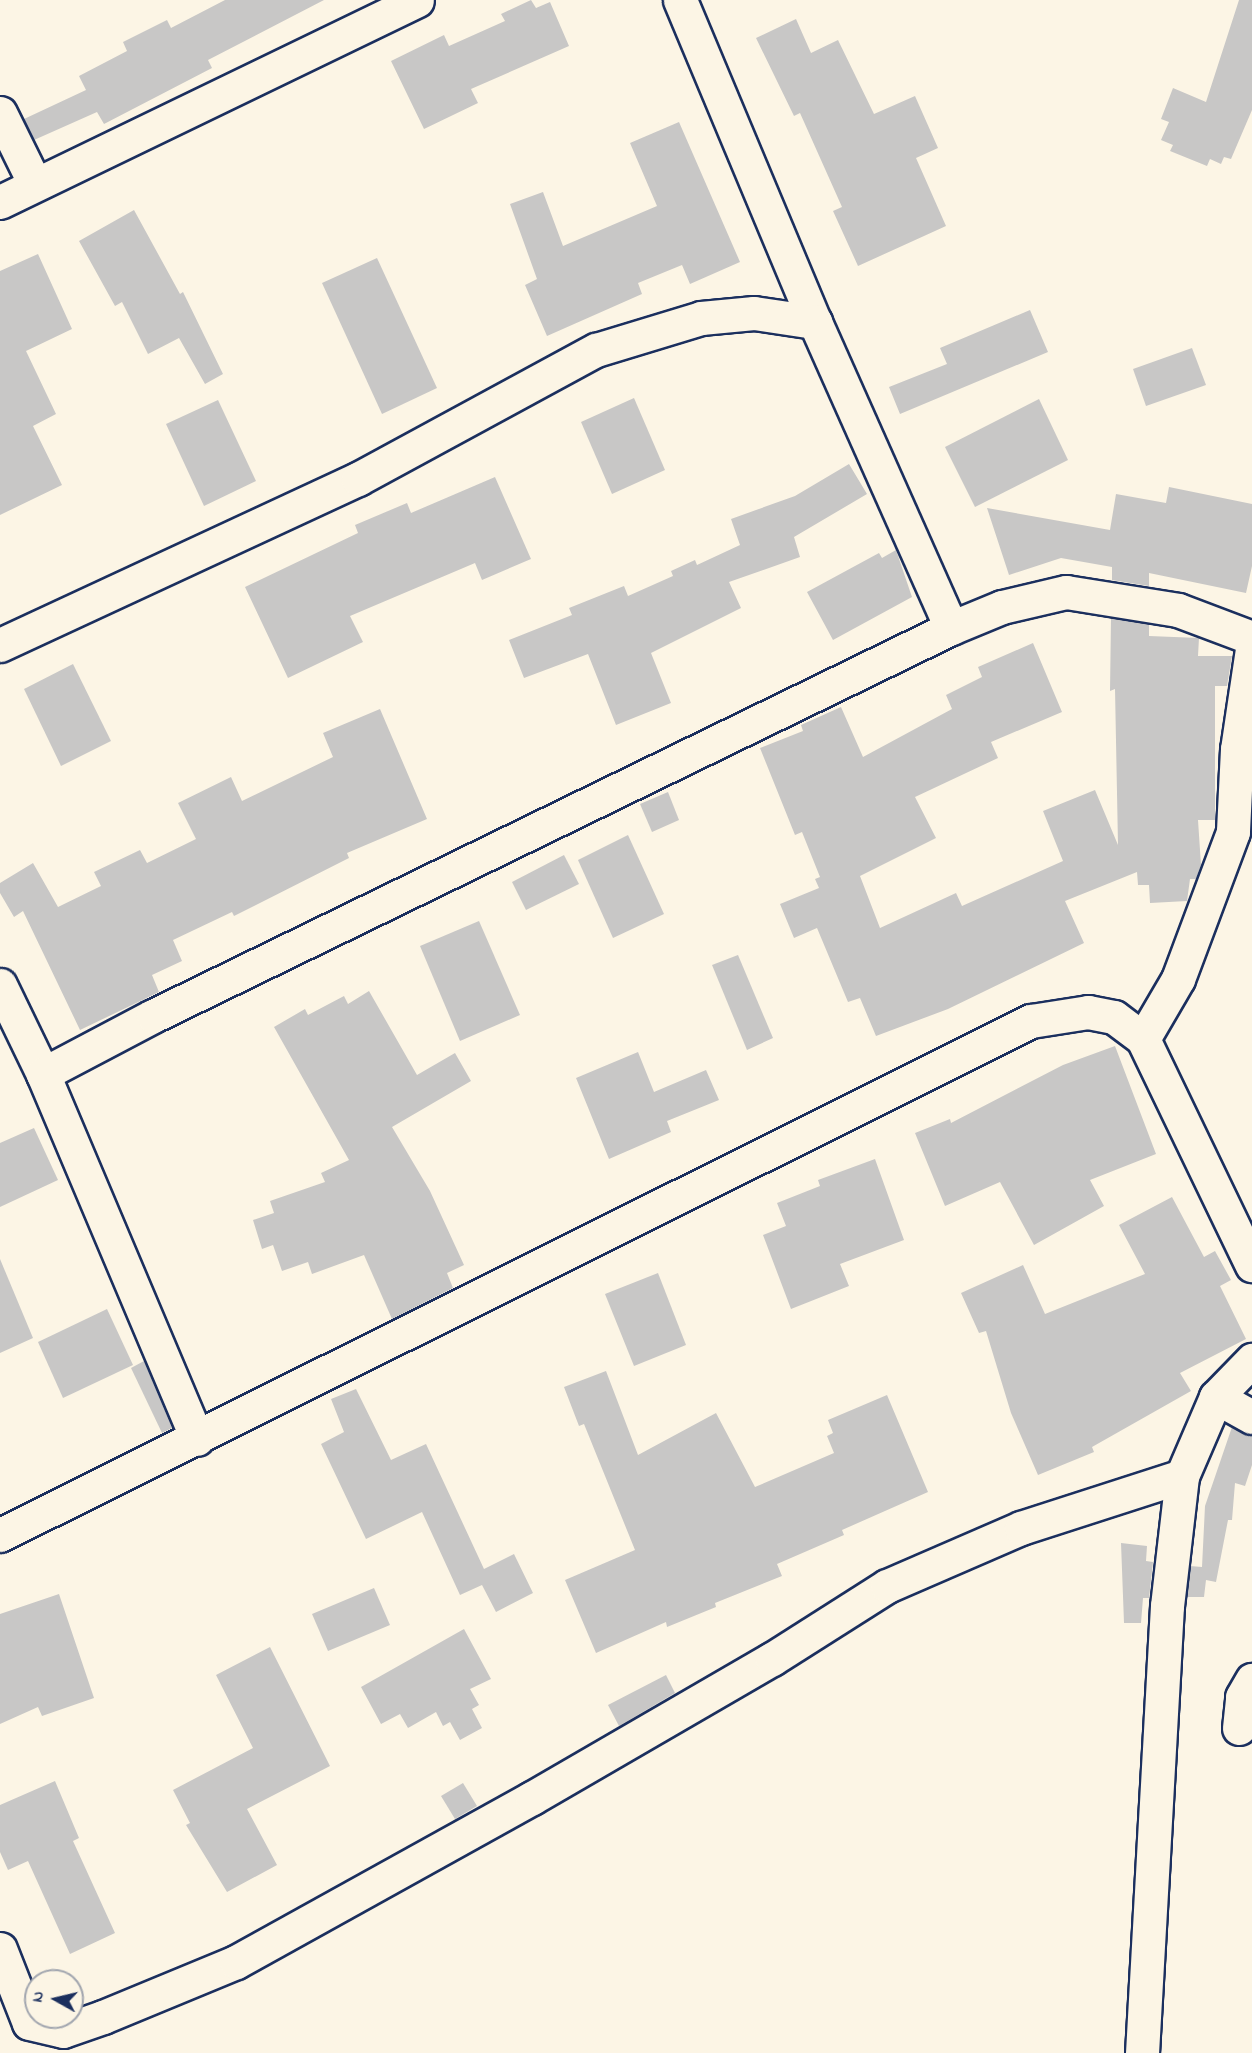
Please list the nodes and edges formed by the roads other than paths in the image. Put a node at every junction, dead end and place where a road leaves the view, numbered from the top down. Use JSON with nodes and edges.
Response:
{"nodes":[{"id":1,"x":681,"y":0,"type":"edge"},
{"id":2,"x":409,"y":2,"type":"edge"},
{"id":3,"x":0,"y":113,"type":"edge"},
{"id":4,"x":35,"y":184,"type":"junction"},
{"id":5,"x":0,"y":202,"type":"edge"},
{"id":6,"x":815,"y":322,"type":"junction"},
{"id":7,"x":951,"y":628,"type":"junction"},
{"id":8,"x":1252,"y":638,"type":"edge"},
{"id":9,"x":0,"y":645,"type":"edge"},
{"id":10,"x":1252,"y":649,"type":"edge"},
{"id":11,"x":0,"y":985,"type":"edge"},
{"id":12,"x":1143,"y":1039,"type":"junction"},
{"id":13,"x":43,"y":1074,"type":"junction"},
{"id":14,"x":1252,"y":1265,"type":"edge"},
{"id":15,"x":1252,"y":1360,"type":"edge"},
{"id":16,"x":1216,"y":1397,"type":"junction"},
{"id":17,"x":1252,"y":1417,"type":"edge"},
{"id":18,"x":197,"y":1439,"type":"junction"},
{"id":19,"x":1182,"y":1476,"type":"junction"},
{"id":20,"x":0,"y":1535,"type":"edge"},
{"id":21,"x":1252,"y":1680,"type":"edge"},
{"id":22,"x":1252,"y":1721,"type":"edge"},
{"id":23,"x":0,"y":1949,"type":"edge"},
{"id":24,"x":1142,"y":2053,"type":"edge"}],
"edges":[{"from":1,"to":6,"type":"street"},
{"from":2,"to":4,"type":"street"},
{"from":3,"to":4,"type":"street"},
{"from":4,"to":5,"type":"street"},
{"from":6,"to":7,"type":"street"},
{"from":6,"to":9,"type":"street"},
{"from":7,"to":8,"type":"street"},
{"from":7,"to":13,"type":"street"},
{"from":10,"to":12,"type":"street"},
{"from":11,"to":13,"type":"street"},
{"from":12,"to":14,"type":"street"},
{"from":12,"to":18,"type":"street"},
{"from":13,"to":18,"type":"street"},
{"from":15,"to":16,"type":"street"},
{"from":16,"to":17,"type":"street"},
{"from":16,"to":19,"type":"street"},
{"from":18,"to":20,"type":"street"},
{"from":19,"to":23,"type":"street"},
{"from":19,"to":24,"type":"street"},
{"from":21,"to":22,"type":"street"}]}
